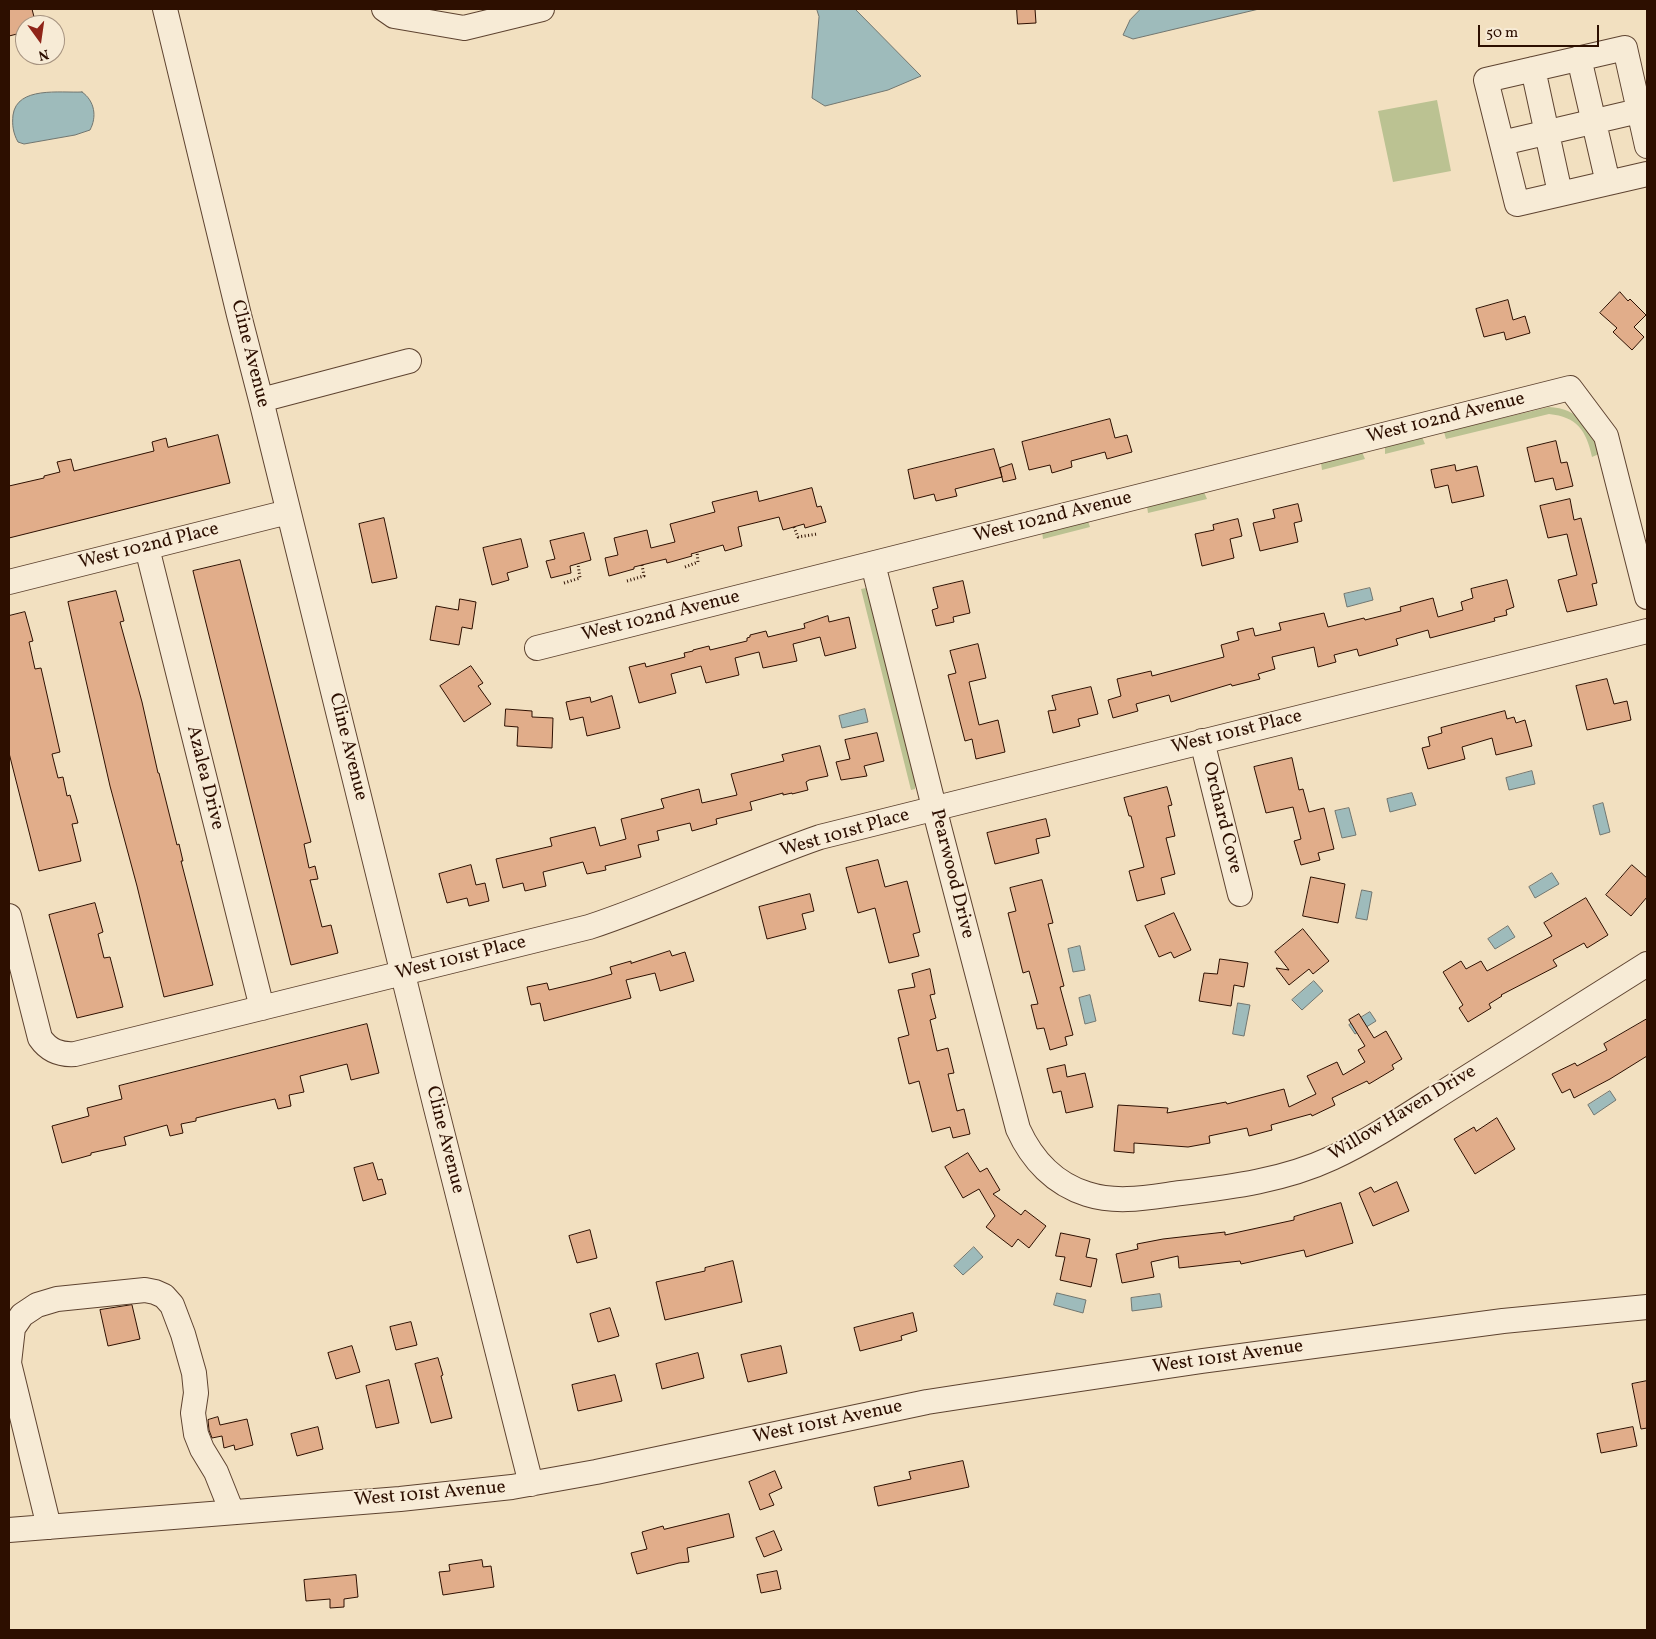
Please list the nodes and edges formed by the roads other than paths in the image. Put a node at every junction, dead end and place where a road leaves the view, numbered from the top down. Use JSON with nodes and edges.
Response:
{"nodes":[{"id":1,"x":166,"y":9,"type":"edge"},
{"id":2,"x":384,"y":9,"type":"edge"},
{"id":3,"x":542,"y":9,"type":"edge"},
{"id":4,"x":1579,"y":58,"type":"junction"},
{"id":5,"x":1533,"y":69,"type":"junction"},
{"id":6,"x":1644,"y":110,"type":"edge"},
{"id":7,"x":1594,"y":122,"type":"junction"},
{"id":8,"x":1547,"y":132,"type":"junction"},
{"id":9,"x":1502,"y":142,"type":"junction"},
{"id":10,"x":1647,"y":146,"type":"edge"},
{"id":11,"x":1647,"y":174,"type":"edge"},
{"id":12,"x":1608,"y":183,"type":"junction"},
{"id":13,"x":1560,"y":193,"type":"junction"},
{"id":14,"x":409,"y":362,"type":"dead end"},
{"id":15,"x":261,"y":400,"type":"junction"},
{"id":16,"x":288,"y":512,"type":"junction"},
{"id":17,"x":147,"y":548,"type":"junction"},
{"id":18,"x":873,"y":564,"type":"junction"},
{"id":19,"x":9,"y":582,"type":"edge"},
{"id":20,"x":1647,"y":597,"type":"edge"},
{"id":21,"x":1647,"y":630,"type":"edge"},
{"id":22,"x":537,"y":648,"type":"dead end"},
{"id":23,"x":1202,"y":741,"type":"junction"},
{"id":24,"x":934,"y":809,"type":"junction"},
{"id":25,"x":1240,"y":894,"type":"dead end"},
{"id":26,"x":9,"y":916,"type":"edge"},
{"id":27,"x":1647,"y":964,"type":"edge"},
{"id":28,"x":403,"y":973,"type":"junction"},
{"id":29,"x":262,"y":1008,"type":"junction"},
{"id":30,"x":1050,"y":1174,"type":"joint"},
{"id":31,"x":1647,"y":1307,"type":"edge"},
{"id":32,"x":531,"y":1484,"type":"junction"},
{"id":33,"x":232,"y":1512,"type":"junction"},
{"id":34,"x":49,"y":1526,"type":"junction"},
{"id":35,"x":9,"y":1530,"type":"edge"}],
"edges":[{"from":1,"to":15,"type":"street","name":"Cline Avenue"},
{"from":2,"to":3,"type":"street"},
{"from":4,"to":5,"type":"street"},
{"from":4,"to":6,"type":"street"},
{"from":4,"to":7,"type":"street"},
{"from":5,"to":8,"type":"street"},
{"from":5,"to":9,"type":"street"},
{"from":6,"to":7,"type":"street"},
{"from":6,"to":10,"type":"street"},
{"from":7,"to":8,"type":"street"},
{"from":7,"to":12,"type":"street"},
{"from":8,"to":9,"type":"street"},
{"from":8,"to":13,"type":"street"},
{"from":9,"to":13,"type":"street"},
{"from":11,"to":12,"type":"street"},
{"from":12,"to":13,"type":"street"},
{"from":14,"to":15,"type":"street"},
{"from":15,"to":16,"type":"street","name":"Cline Avenue"},
{"from":16,"to":17,"type":"street","name":"West 102nd Place"},
{"from":16,"to":28,"type":"street","name":"Cline Avenue"},
{"from":17,"to":19,"type":"street","name":"West 102nd Place"},
{"from":17,"to":29,"type":"street","name":"Azalea Drive"},
{"from":18,"to":20,"type":"street","name":"West 102nd Avenue"},
{"from":18,"to":22,"type":"street","name":"West 102nd Avenue"},
{"from":18,"to":24,"type":"street","name":"Pearwood Drive"},
{"from":21,"to":23,"type":"street","name":"West 101st Place"},
{"from":23,"to":24,"type":"street","name":"West 101st Place"},
{"from":23,"to":25,"type":"street","name":"Orchard Cove"},
{"from":24,"to":28,"type":"street","name":"West 101st Place"},
{"from":24,"to":30,"type":"street","name":"Pearwood Drive"},
{"from":26,"to":29,"type":"street","name":"West 101st Place"},
{"from":27,"to":30,"type":"street","name":"Willow Haven Drive"},
{"from":28,"to":29,"type":"street","name":"West 101st Place"},
{"from":28,"to":32,"type":"street","name":"Cline Avenue"},
{"from":31,"to":32,"type":"street","name":"West 101st Avenue"},
{"from":32,"to":33,"type":"street","name":"West 101st Avenue"},
{"from":33,"to":34,"type":"street","name":"West 101st Avenue"},
{"from":33,"to":34,"type":"street"},
{"from":34,"to":35,"type":"street","name":"West 101st Avenue"}]}
